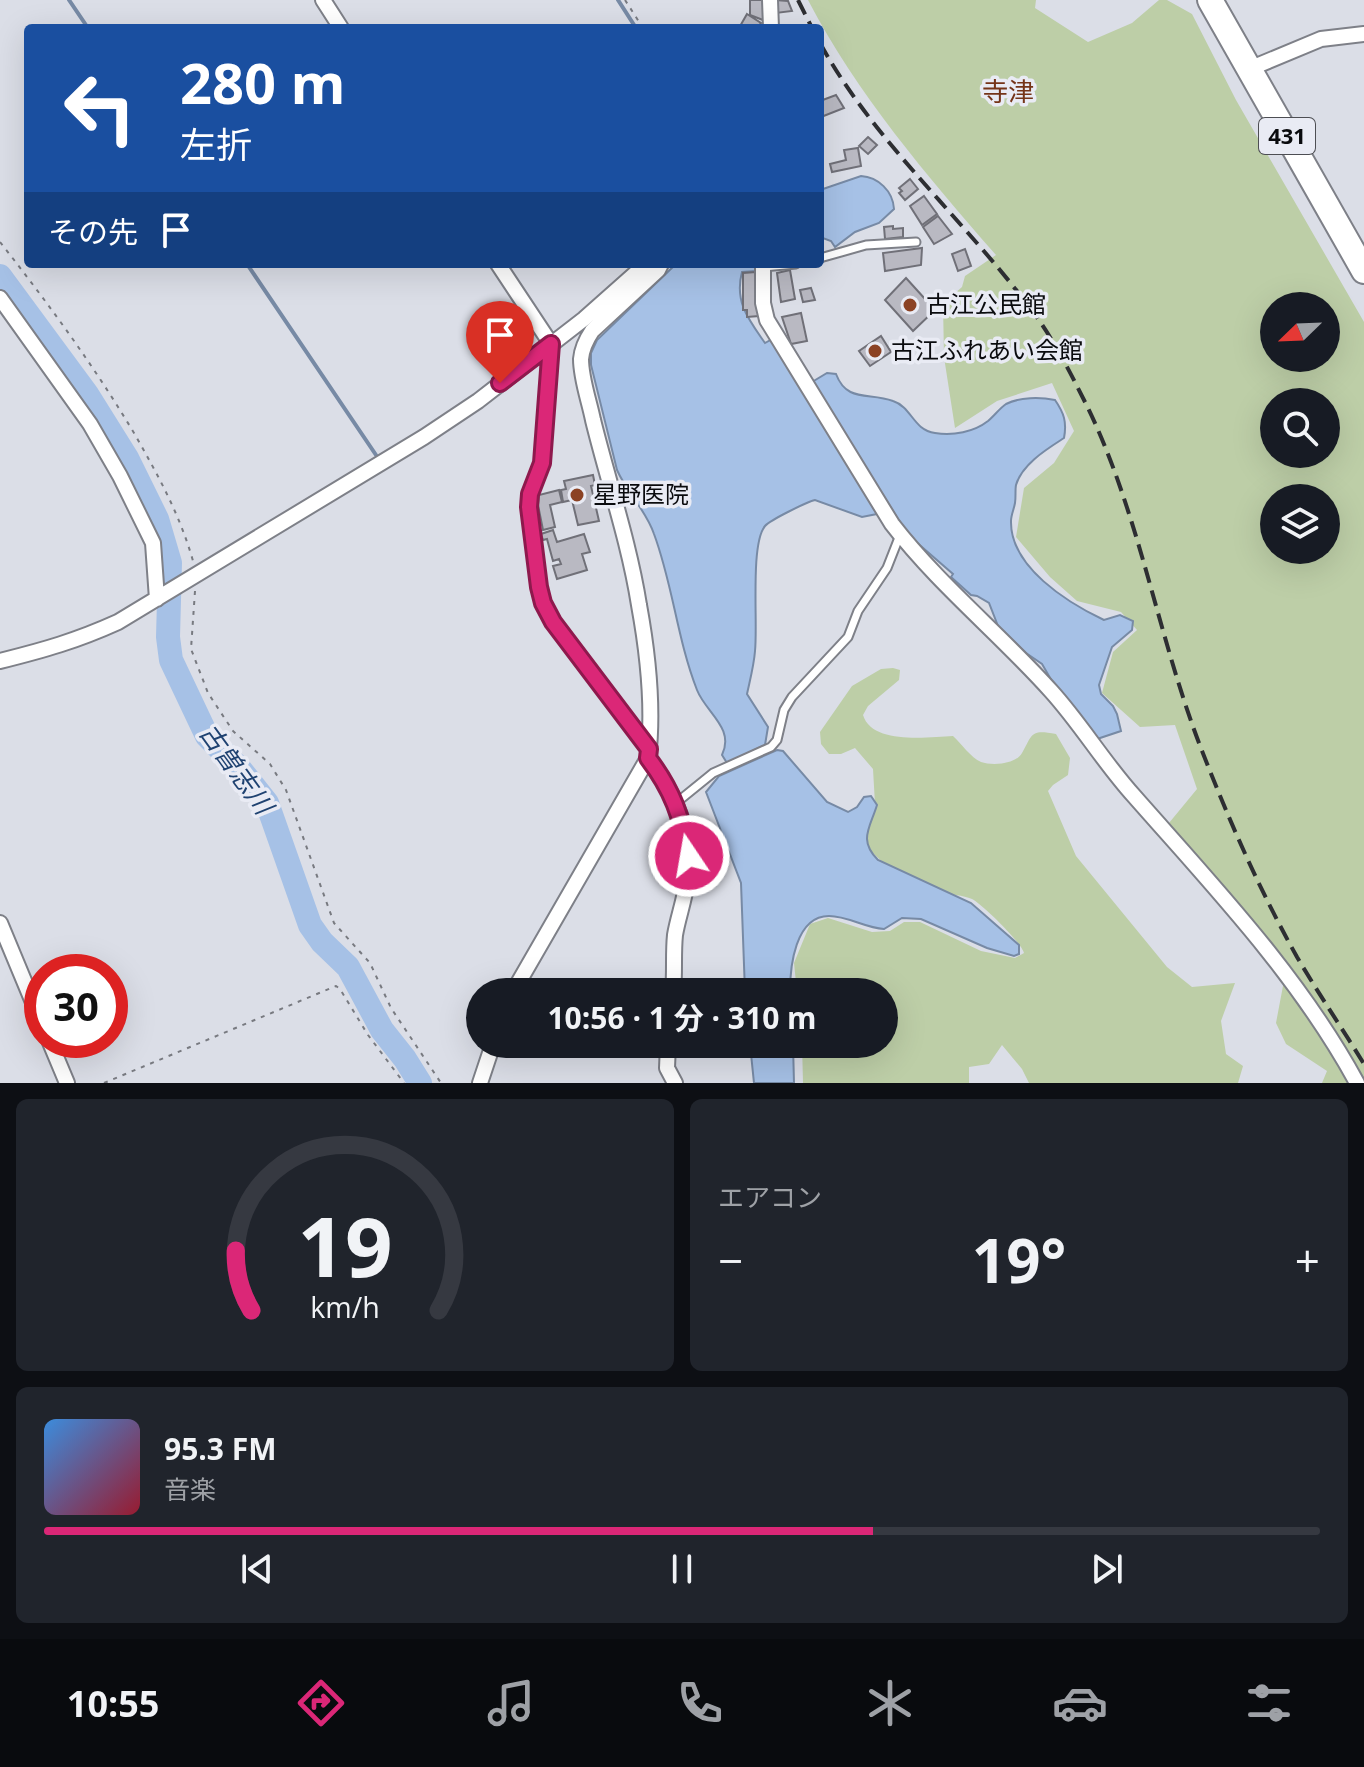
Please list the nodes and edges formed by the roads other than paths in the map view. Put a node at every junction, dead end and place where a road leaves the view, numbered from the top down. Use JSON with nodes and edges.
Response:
{"nodes":[{"id":1,"x":323,"y":0,"type":"edge"},
{"id":2,"x":770,"y":0,"type":"edge"},
{"id":3,"x":1210,"y":0,"type":"edge"},
{"id":4,"x":338,"y":24,"type":"edge"},
{"id":5,"x":769,"y":24,"type":"edge"},
{"id":6,"x":1364,"y":34,"type":"edge"},
{"id":7,"x":1249,"y":69,"type":"junction"},
{"id":8,"x":916,"y":242,"type":"dead end"},
{"id":9,"x":824,"y":257,"type":"edge"},
{"id":10,"x":1363,"y":266,"type":"edge"},
{"id":11,"x":501,"y":268,"type":"edge"},
{"id":12,"x":641,"y":268,"type":"edge"},
{"id":13,"x":659,"y":268,"type":"edge"},
{"id":14,"x":763,"y":268,"type":"edge"},
{"id":15,"x":0,"y":298,"type":"edge"},
{"id":16,"x":551,"y":344,"type":"junction"},
{"id":17,"x":900,"y":535,"type":"junction"},
{"id":18,"x":160,"y":597,"type":"junction"},
{"id":19,"x":0,"y":661,"type":"edge"},
{"id":20,"x":649,"y":753,"type":"junction"},
{"id":21,"x":676,"y":803,"type":"junction"},
{"id":22,"x":0,"y":923,"type":"edge"},
{"id":23,"x":521,"y":978,"type":"edge"},
{"id":24,"x":674,"y":978,"type":"edge"},
{"id":25,"x":24,"y":981,"type":"edge"},
{"id":26,"x":57,"y":1058,"type":"edge"},
{"id":27,"x":488,"y":1058,"type":"edge"},
{"id":28,"x":667,"y":1058,"type":"edge"},
{"id":29,"x":67,"y":1083,"type":"edge"},
{"id":30,"x":480,"y":1083,"type":"edge"},
{"id":31,"x":675,"y":1083,"type":"edge"},
{"id":32,"x":1357,"y":1083,"type":"edge"}],
"edges":[{"from":1,"to":4,"type":"street"},
{"from":2,"to":5,"type":"street"},
{"from":3,"to":7,"type":"highway","number":"431"},
{"from":6,"to":7,"type":"street"},
{"from":7,"to":10,"type":"highway","number":"431"},
{"from":8,"to":9,"type":"lane"},
{"from":11,"to":16,"type":"street"},
{"from":12,"to":16,"type":"street"},
{"from":13,"to":20,"type":"street"},
{"from":14,"to":17,"type":"street"},
{"from":15,"to":18,"type":"street"},
{"from":16,"to":18,"type":"street"},
{"from":16,"to":20,"type":"street"},
{"from":17,"to":21,"type":"lane"},
{"from":17,"to":32,"type":"street"},
{"from":18,"to":19,"type":"street"},
{"from":20,"to":21,"type":"street"},
{"from":20,"to":23,"type":"street"},
{"from":21,"to":24,"type":"street"},
{"from":22,"to":25,"type":"street"},
{"from":26,"to":29,"type":"street"},
{"from":27,"to":30,"type":"street"},
{"from":28,"to":31,"type":"street"}]}
